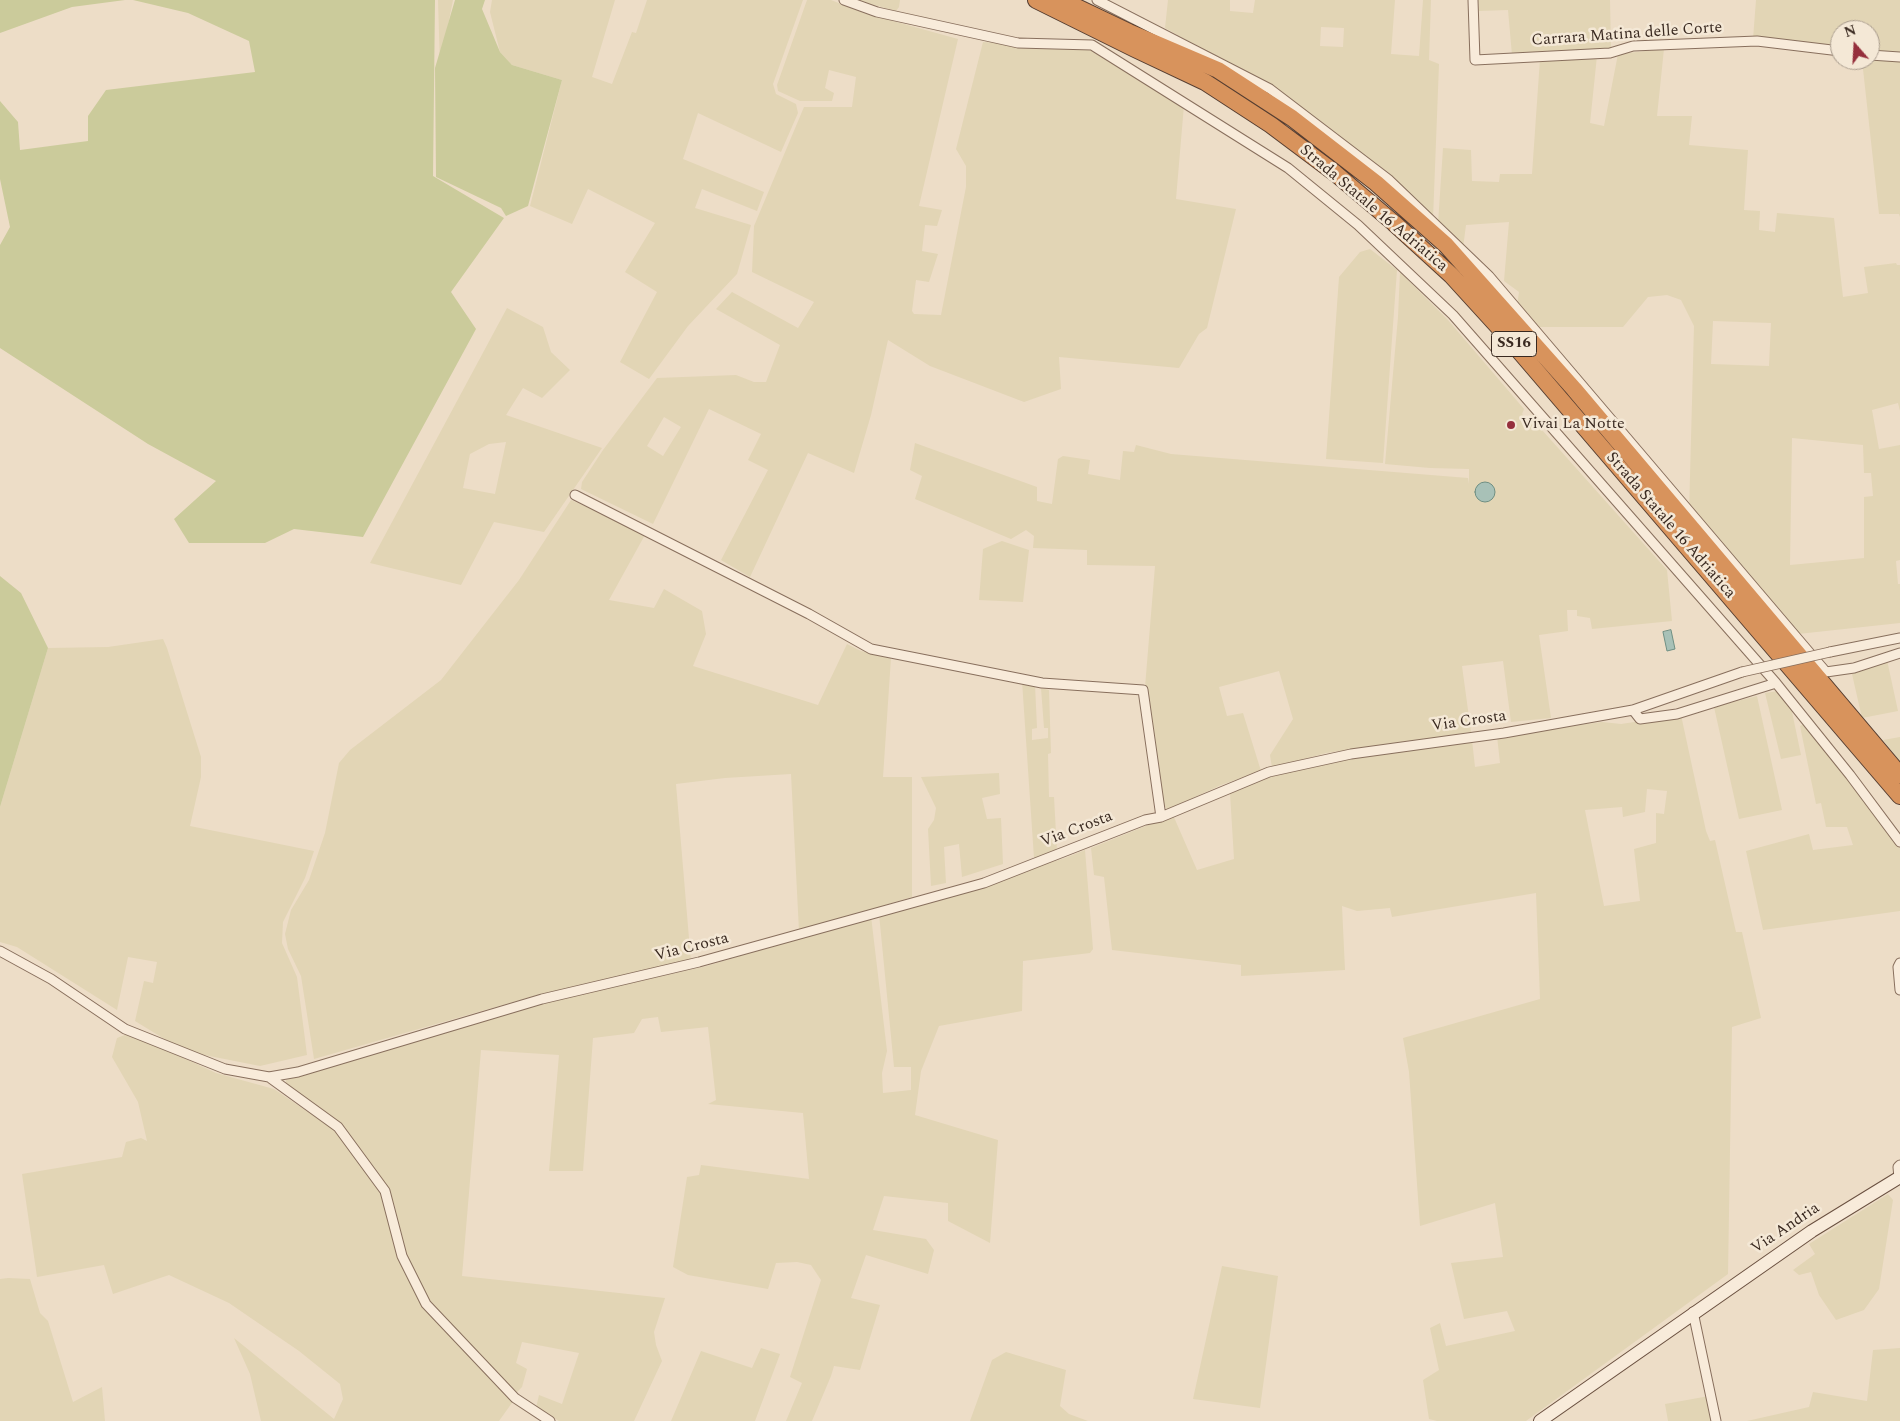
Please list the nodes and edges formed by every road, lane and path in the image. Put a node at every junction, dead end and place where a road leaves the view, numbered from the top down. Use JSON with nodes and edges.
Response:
{"nodes":[{"id":1,"x":844,"y":0,"type":"edge"},
{"id":2,"x":1036,"y":0,"type":"edge"},
{"id":3,"x":1062,"y":0,"type":"edge"},
{"id":4,"x":1097,"y":0,"type":"edge"},
{"id":5,"x":1472,"y":0,"type":"edge"},
{"id":6,"x":1830,"y":50,"type":"edge"},
{"id":7,"x":1880,"y":56,"type":"edge"},
{"id":8,"x":1900,"y":57,"type":"edge"},
{"id":9,"x":575,"y":495,"type":"dead end"},
{"id":10,"x":1900,"y":638,"type":"edge"},
{"id":11,"x":1900,"y":653,"type":"edge"},
{"id":12,"x":1776,"y":683,"type":"junction"},
{"id":13,"x":1633,"y":710,"type":"junction"},
{"id":14,"x":1900,"y":775,"type":"edge"},
{"id":15,"x":1900,"y":796,"type":"edge"},
{"id":16,"x":1161,"y":817,"type":"junction"},
{"id":17,"x":1900,"y":842,"type":"edge"},
{"id":18,"x":0,"y":951,"type":"edge"},
{"id":19,"x":1900,"y":963,"type":"edge"},
{"id":20,"x":1900,"y":990,"type":"edge"},
{"id":21,"x":269,"y":1077,"type":"junction"},
{"id":22,"x":1900,"y":1173,"type":"edge"},
{"id":23,"x":1693,"y":1312,"type":"junction"},
{"id":24,"x":550,"y":1421,"type":"edge"},
{"id":25,"x":1540,"y":1421,"type":"edge"},
{"id":26,"x":1716,"y":1421,"type":"edge"}],
"edges":[{"from":1,"to":12,"type":"street"},
{"from":2,"to":15,"type":"highway","name":"Strada Statale 16 Adriatica","number":"SS16"},
{"from":3,"to":14,"type":"highway","name":"Strada Statale 16 Adriatica","number":"SS16"},
{"from":4,"to":11,"type":"street"},
{"from":5,"to":6,"type":"street","name":"Carrara Matina delle Corte"},
{"from":7,"to":8,"type":"street"},
{"from":9,"to":16,"type":"street"},
{"from":10,"to":13,"type":"street","name":"Via Crosta","bridge":true},
{"from":12,"to":13,"type":"street"},
{"from":12,"to":17,"type":"street"},
{"from":13,"to":16,"type":"street","name":"Via Crosta"},
{"from":16,"to":21,"type":"street","name":"Via Crosta"},
{"from":18,"to":21,"type":"street"},
{"from":19,"to":20,"type":"street"},
{"from":21,"to":24,"type":"street"},
{"from":22,"to":23,"type":"main road","name":"Via Andria"},
{"from":23,"to":25,"type":"main road","name":"Via Andria"},
{"from":23,"to":26,"type":"street"}]}
